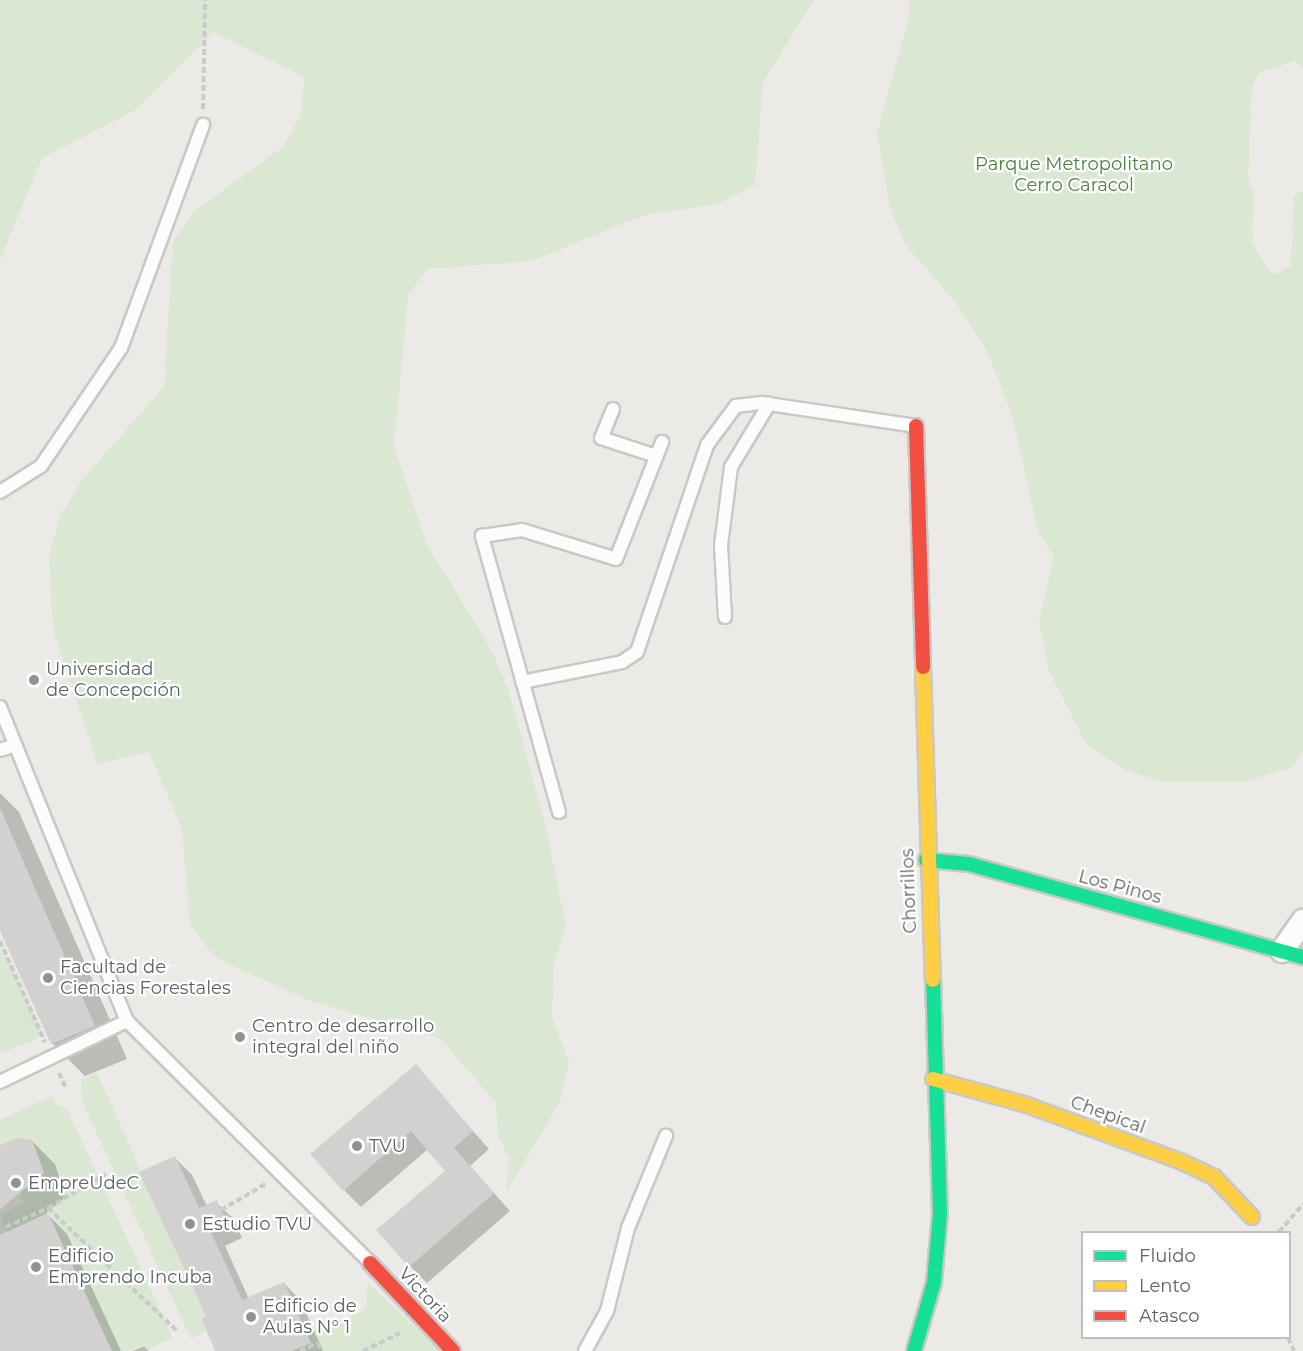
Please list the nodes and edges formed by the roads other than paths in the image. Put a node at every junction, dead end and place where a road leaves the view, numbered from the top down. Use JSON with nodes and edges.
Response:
{"nodes":[{"id":1,"x":203,"y":125,"type":"road end"},
{"id":2,"x":769,"y":404,"type":"junction"},
{"id":3,"x":613,"y":409,"type":"dead end"},
{"id":4,"x":916,"y":426,"type":"joint"},
{"id":5,"x":662,"y":442,"type":"dead end"},
{"id":6,"x":656,"y":456,"type":"junction"},
{"id":7,"x":0,"y":492,"type":"edge"},
{"id":8,"x":724,"y":616,"type":"dead end"},
{"id":9,"x":522,"y":682,"type":"junction"},
{"id":10,"x":0,"y":707,"type":"edge"},
{"id":11,"x":15,"y":745,"type":"junction"},
{"id":12,"x":0,"y":750,"type":"edge"},
{"id":13,"x":559,"y":812,"type":"dead end"},
{"id":14,"x":926,"y":860,"type":"junction"},
{"id":15,"x":1303,"y":921,"type":"edge"},
{"id":16,"x":1293,"y":954,"type":"edge"},
{"id":17,"x":127,"y":1021,"type":"junction"},
{"id":18,"x":933,"y":1078,"type":"junction"},
{"id":19,"x":0,"y":1082,"type":"edge"},
{"id":20,"x":666,"y":1136,"type":"dead end"},
{"id":21,"x":1252,"y":1217,"type":"dead end"},
{"id":22,"x":370,"y":1263,"type":"joint"},
{"id":23,"x":453,"y":1351,"type":"edge"},
{"id":24,"x":585,"y":1351,"type":"edge"},
{"id":25,"x":914,"y":1351,"type":"edge"}],
"edges":[{"from":1,"to":7,"type":"lane"},
{"from":2,"to":4,"type":"lane"},
{"from":2,"to":8,"type":"lane"},
{"from":2,"to":9,"type":"lane"},
{"from":3,"to":6,"type":"lane"},
{"from":4,"to":14,"type":"street","name":"Chorrillos"},
{"from":5,"to":6,"type":"lane"},
{"from":6,"to":9,"type":"lane"},
{"from":9,"to":13,"type":"lane"},
{"from":10,"to":11,"type":"lane"},
{"from":11,"to":12,"type":"lane"},
{"from":11,"to":17,"type":"lane"},
{"from":14,"to":16,"type":"street","name":"Los Pinos"},
{"from":14,"to":18,"type":"street","name":"Chorrillos"},
{"from":15,"to":16,"type":"street"},
{"from":17,"to":19,"type":"lane"},
{"from":17,"to":22,"type":"lane"},
{"from":18,"to":21,"type":"street","name":"Chepical"},
{"from":18,"to":25,"type":"street","name":"Chorrillos"},
{"from":20,"to":24,"type":"lane"},
{"from":22,"to":23,"type":"street","name":"Victoria"}]}
